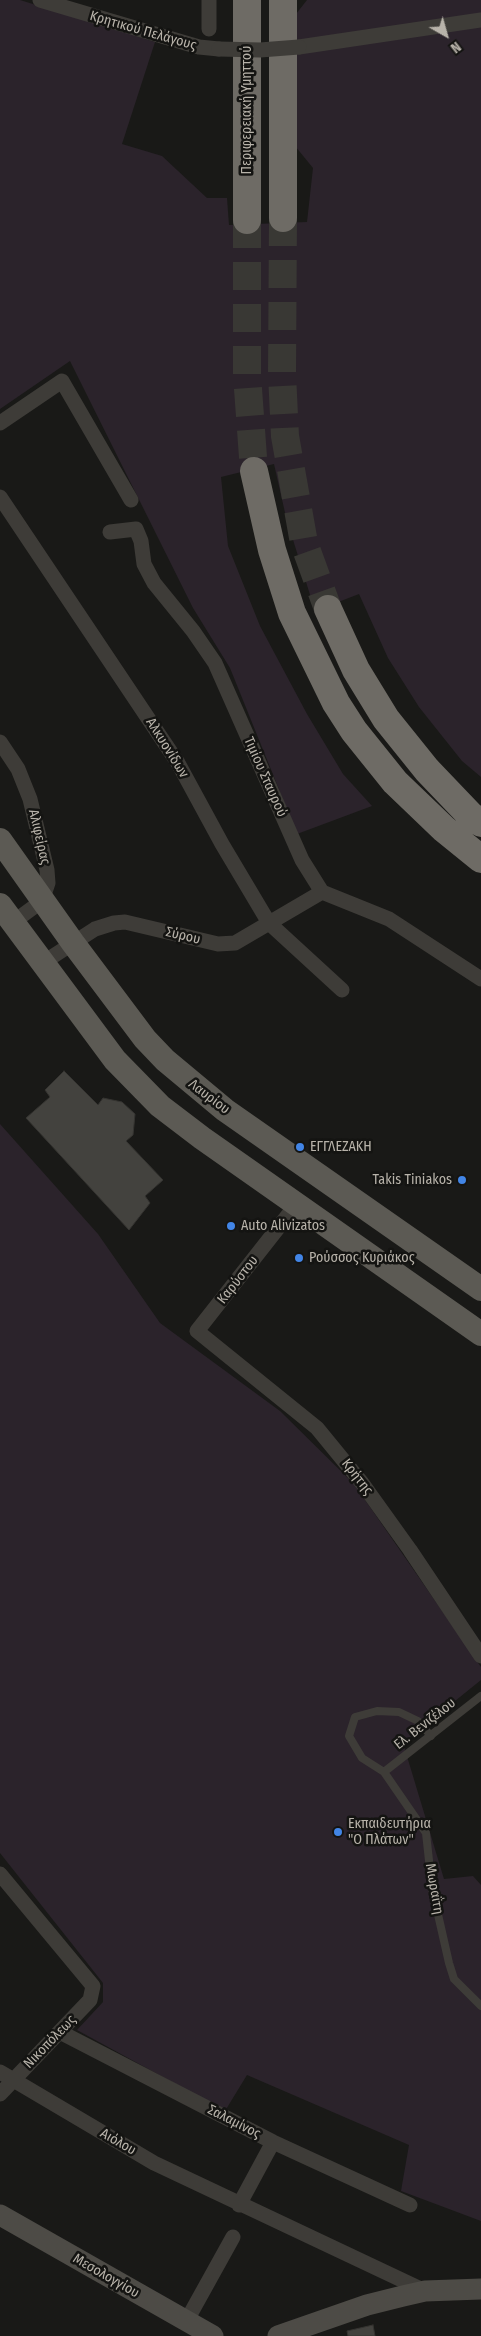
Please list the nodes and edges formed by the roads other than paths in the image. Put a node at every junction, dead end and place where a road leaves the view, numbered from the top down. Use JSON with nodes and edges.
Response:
{"nodes":[{"id":1,"x":40,"y":0,"type":"edge"},
{"id":2,"x":210,"y":0,"type":"edge"},
{"id":3,"x":247,"y":0,"type":"edge"},
{"id":4,"x":282,"y":0,"type":"edge"},
{"id":5,"x":481,"y":20,"type":"edge"},
{"id":6,"x":209,"y":29,"type":"dead end"},
{"id":7,"x":283,"y":218,"type":"tunnel mouth"},
{"id":8,"x":247,"y":220,"type":"tunnel mouth"},
{"id":9,"x":0,"y":423,"type":"edge"},
{"id":10,"x":254,"y":471,"type":"tunnel mouth"},
{"id":11,"x":0,"y":497,"type":"edge"},
{"id":12,"x":131,"y":500,"type":"dead end"},
{"id":13,"x":110,"y":532,"type":"dead end"},
{"id":14,"x":328,"y":609,"type":"tunnel mouth"},
{"id":15,"x":0,"y":742,"type":"edge"},
{"id":16,"x":481,"y":823,"type":"edge"},
{"id":17,"x":0,"y":840,"type":"edge"},
{"id":18,"x":481,"y":859,"type":"edge"},
{"id":19,"x":322,"y":892,"type":"junction"},
{"id":20,"x":42,"y":901,"type":"junction"},
{"id":21,"x":6,"y":914,"type":"edge"},
{"id":22,"x":270,"y":924,"type":"junction"},
{"id":23,"x":73,"y":943,"type":"junction"},
{"id":24,"x":41,"y":964,"type":"junction"},
{"id":25,"x":481,"y":979,"type":"edge"},
{"id":26,"x":342,"y":990,"type":"dead end"},
{"id":27,"x":296,"y":1205,"type":"junction"},
{"id":28,"x":481,"y":1289,"type":"edge"},
{"id":29,"x":197,"y":1331,"type":"joint"},
{"id":30,"x":481,"y":1334,"type":"edge"},
{"id":31,"x":481,"y":1656,"type":"edge"},
{"id":32,"x":481,"y":1696,"type":"edge"},
{"id":33,"x":431,"y":1736,"type":"junction"},
{"id":34,"x":384,"y":1772,"type":"junction"},
{"id":35,"x":0,"y":1874,"type":"edge"},
{"id":36,"x":481,"y":2006,"type":"edge"},
{"id":37,"x":60,"y":2032,"type":"junction"},
{"id":38,"x":6,"y":2077,"type":"edge"},
{"id":39,"x":0,"y":2094,"type":"edge"},
{"id":40,"x":273,"y":2142,"type":"junction"},
{"id":41,"x":239,"y":2205,"type":"junction"},
{"id":42,"x":410,"y":2205,"type":"dead end"},
{"id":43,"x":0,"y":2215,"type":"edge"},
{"id":44,"x":233,"y":2236,"type":"dead end"},
{"id":45,"x":481,"y":2289,"type":"edge"},
{"id":46,"x":425,"y":2291,"type":"junction"},
{"id":47,"x":187,"y":2320,"type":"junction"},
{"id":48,"x":212,"y":2336,"type":"edge"},
{"id":49,"x":278,"y":2336,"type":"edge"}],
"edges":[{"from":1,"to":5,"type":"street","name":"Κρητικού Πελάγους","bridge":true},
{"from":2,"to":6,"type":"street"},
{"from":3,"to":8,"type":"highway","name":"Περιφερειακή Υμηττού"},
{"from":4,"to":7,"type":"highway"},
{"from":9,"to":12,"type":"street"},
{"from":10,"to":18,"type":"highway"},
{"from":11,"to":22,"type":"street","name":"Αλκυονίδων"},
{"from":13,"to":19,"type":"street","name":"Τιμίου Σταυρού"},
{"from":14,"to":16,"type":"highway"},
{"from":15,"to":20,"type":"street","name":"Αλιφείρας"},
{"from":17,"to":20,"type":"main road","name":"Λαυρίου"},
{"from":19,"to":22,"type":"street","name":"Σύρου"},
{"from":19,"to":25,"type":"street"},
{"from":20,"to":21,"type":"street"},
{"from":20,"to":23,"type":"main road","name":"Λαυρίου"},
{"from":21,"to":24,"type":"main road"},
{"from":22,"to":23,"type":"street","name":"Σύρου"},
{"from":22,"to":26,"type":"street","name":"Αλκυονίδων"},
{"from":23,"to":24,"type":"street","name":"Σύρου"},
{"from":23,"to":28,"type":"main road","name":"Λαυρίου"},
{"from":24,"to":27,"type":"main road"},
{"from":27,"to":29,"type":"street","name":"Καρύστου"},
{"from":27,"to":30,"type":"main road"},
{"from":29,"to":31,"type":"street","name":"Κρήτης"},
{"from":32,"to":33,"type":"lane","name":"Ελ. Βενιζέλου"},
{"from":33,"to":34,"type":"lane","name":"Ελ. Βενιζέλου"},
{"from":33,"to":34,"type":"lane"},
{"from":34,"to":36,"type":"lane","name":"Μωραΐτη"},
{"from":35,"to":37,"type":"street","name":"Νικοπόλεως"},
{"from":37,"to":38,"type":"street","name":"Νικοπόλεως"},
{"from":37,"to":40,"type":"street","name":"Σαλαμίνος"},
{"from":38,"to":39,"type":"street","name":"Νικοπόλεως"},
{"from":38,"to":41,"type":"street","name":"Αιόλου"},
{"from":40,"to":41,"type":"street"},
{"from":40,"to":42,"type":"street","name":"Σαλαμίνος"},
{"from":41,"to":46,"type":"street","name":"Αιόλου"},
{"from":43,"to":47,"type":"street","name":"Μεσολογγίου"},
{"from":44,"to":47,"type":"street"},
{"from":45,"to":46,"type":"street"},
{"from":46,"to":49,"type":"street"},
{"from":47,"to":48,"type":"street","name":"Μεσολογγίου"}]}
